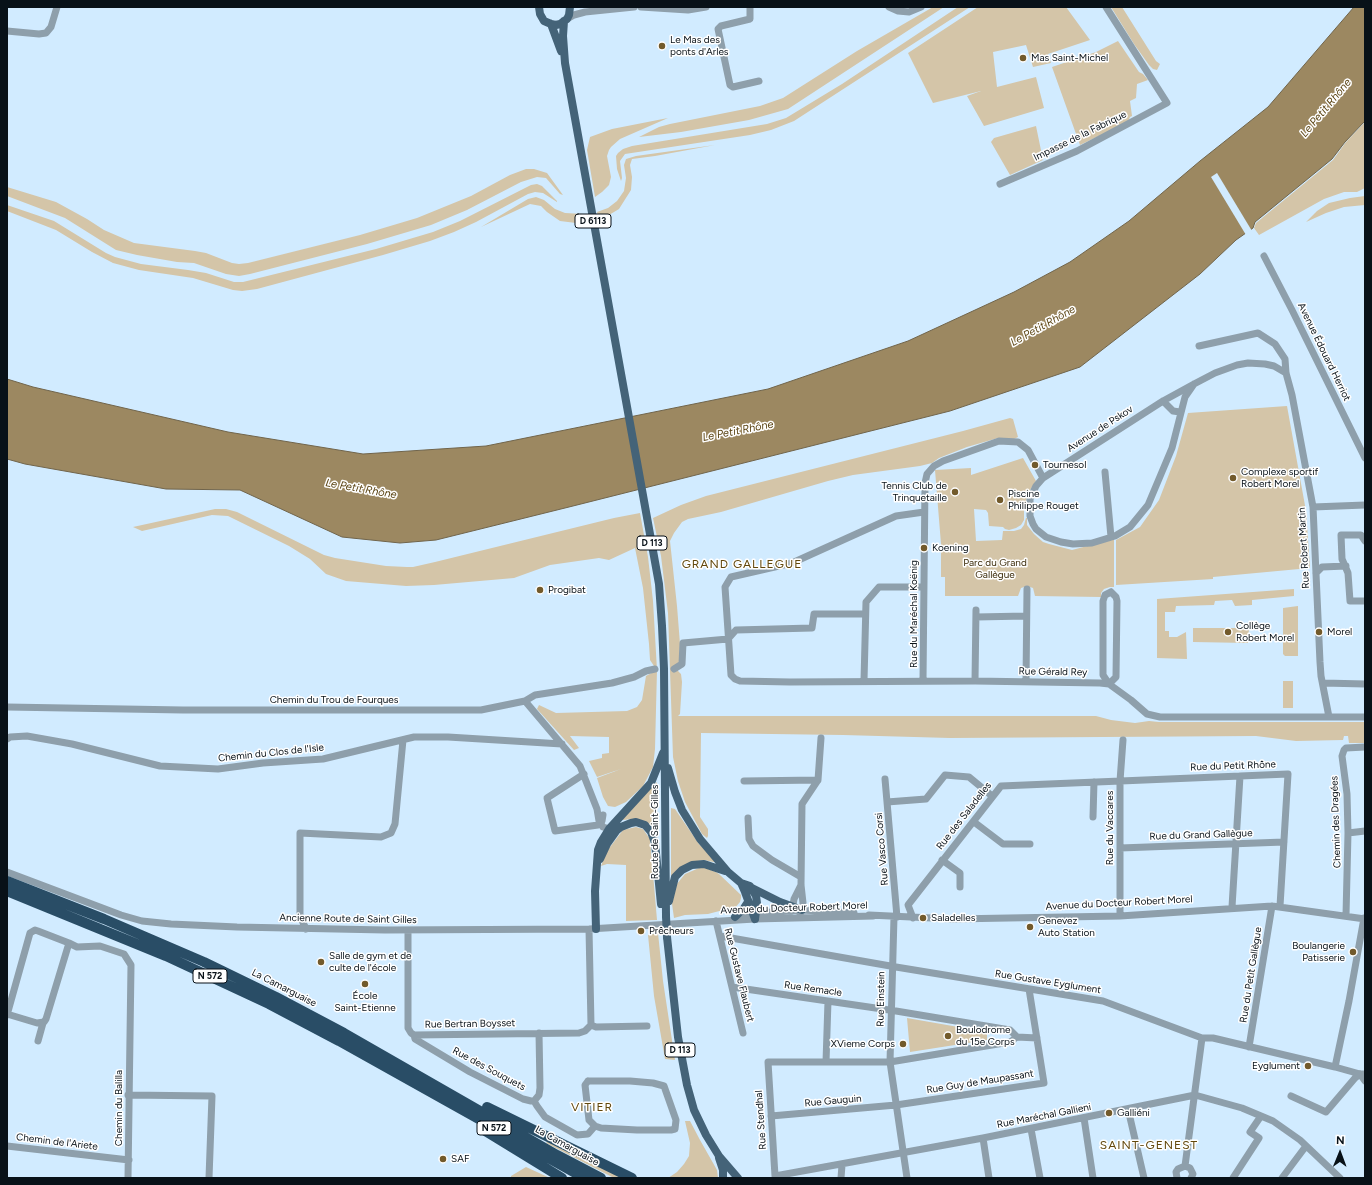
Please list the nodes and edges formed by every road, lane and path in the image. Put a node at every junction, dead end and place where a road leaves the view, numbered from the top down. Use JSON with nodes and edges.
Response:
{"nodes":[{"id":1,"x":57,"y":7,"type":"edge"},
{"id":2,"x":539,"y":7,"type":"edge"},
{"id":3,"x":570,"y":7,"type":"edge"},
{"id":4,"x":634,"y":7,"type":"edge"},
{"id":5,"x":640,"y":7,"type":"edge"},
{"id":6,"x":706,"y":7,"type":"edge"},
{"id":7,"x":750,"y":7,"type":"edge"},
{"id":8,"x":889,"y":7,"type":"edge"},
{"id":9,"x":921,"y":7,"type":"edge"},
{"id":10,"x":1106,"y":7,"type":"edge"},
{"id":11,"x":566,"y":20,"type":"junction"},
{"id":12,"x":551,"y":24,"type":"junction"},
{"id":13,"x":7,"y":31,"type":"edge"},
{"id":14,"x":565,"y":63,"type":"junction"},
{"id":15,"x":759,"y":82,"type":"dead end"},
{"id":16,"x":1000,"y":184,"type":"dead end"},
{"id":17,"x":1264,"y":256,"type":"dead end"},
{"id":18,"x":1199,"y":346,"type":"dead end"},
{"id":19,"x":1286,"y":373,"type":"junction"},
{"id":20,"x":1194,"y":384,"type":"junction"},
{"id":21,"x":1163,"y":402,"type":"junction"},
{"id":22,"x":1180,"y":412,"type":"junction"},
{"id":23,"x":1365,"y":458,"type":"edge"},
{"id":24,"x":1105,"y":472,"type":"dead end"},
{"id":25,"x":1043,"y":478,"type":"junction"},
{"id":26,"x":645,"y":502,"type":"joint"},
{"id":27,"x":1365,"y":505,"type":"edge"},
{"id":28,"x":1313,"y":507,"type":"junction"},
{"id":29,"x":924,"y":512,"type":"junction"},
{"id":30,"x":1111,"y":537,"type":"junction"},
{"id":31,"x":1365,"y":541,"type":"edge"},
{"id":32,"x":1346,"y":566,"type":"junction"},
{"id":33,"x":1316,"y":573,"type":"junction"},
{"id":34,"x":924,"y":587,"type":"junction"},
{"id":35,"x":1027,"y":590,"type":"dead end"},
{"id":36,"x":1365,"y":600,"type":"edge"},
{"id":37,"x":865,"y":614,"type":"junction"},
{"id":38,"x":1026,"y":616,"type":"junction"},
{"id":39,"x":728,"y":639,"type":"junction"},
{"id":40,"x":655,"y":669,"type":"dead end"},
{"id":41,"x":674,"y":670,"type":"dead end"},
{"id":42,"x":864,"y":681,"type":"junction"},
{"id":43,"x":923,"y":681,"type":"junction"},
{"id":44,"x":975,"y":681,"type":"junction"},
{"id":45,"x":1026,"y":682,"type":"junction"},
{"id":46,"x":1322,"y":683,"type":"junction"},
{"id":47,"x":1109,"y":684,"type":"junction"},
{"id":48,"x":1365,"y":684,"type":"edge"},
{"id":49,"x":525,"y":701,"type":"junction"},
{"id":50,"x":7,"y":707,"type":"edge"},
{"id":51,"x":1329,"y":717,"type":"junction"},
{"id":52,"x":1365,"y":717,"type":"edge"},
{"id":53,"x":821,"y":738,"type":"dead end"},
{"id":54,"x":7,"y":739,"type":"edge"},
{"id":55,"x":403,"y":740,"type":"junction"},
{"id":56,"x":1122,"y":740,"type":"dead end"},
{"id":57,"x":562,"y":744,"type":"junction"},
{"id":58,"x":1365,"y":747,"type":"edge"},
{"id":59,"x":665,"y":751,"type":"junction"},
{"id":60,"x":584,"y":774,"type":"junction"},
{"id":61,"x":1240,"y":776,"type":"junction"},
{"id":62,"x":885,"y":779,"type":"dead end"},
{"id":63,"x":818,"y":780,"type":"junction"},
{"id":64,"x":744,"y":781,"type":"dead end"},
{"id":65,"x":1120,"y":781,"type":"junction"},
{"id":66,"x":1094,"y":782,"type":"junction"},
{"id":67,"x":992,"y":796,"type":"junction"},
{"id":68,"x":887,"y":802,"type":"junction"},
{"id":69,"x":597,"y":809,"type":"junction"},
{"id":70,"x":603,"y":815,"type":"junction"},
{"id":71,"x":1093,"y":817,"type":"dead end"},
{"id":72,"x":748,"y":818,"type":"dead end"},
{"id":73,"x":974,"y":822,"type":"junction"},
{"id":74,"x":600,"y":824,"type":"junction"},
{"id":75,"x":613,"y":828,"type":"junction"},
{"id":76,"x":1365,"y":831,"type":"edge"},
{"id":77,"x":1348,"y":833,"type":"junction"},
{"id":78,"x":1284,"y":842,"type":"junction"},
{"id":79,"x":1030,"y":844,"type":"dead end"},
{"id":80,"x":1235,"y":844,"type":"junction"},
{"id":81,"x":1120,"y":848,"type":"junction"},
{"id":82,"x":942,"y":860,"type":"junction"},
{"id":83,"x":7,"y":872,"type":"edge"},
{"id":84,"x":728,"y":872,"type":"junction"},
{"id":85,"x":801,"y":877,"type":"junction"},
{"id":86,"x":7,"y":880,"type":"edge"},
{"id":87,"x":741,"y":883,"type":"junction"},
{"id":88,"x":801,"y":885,"type":"junction"},
{"id":89,"x":750,"y":886,"type":"junction"},
{"id":90,"x":960,"y":887,"type":"dead end"},
{"id":91,"x":7,"y":891,"type":"edge"},
{"id":92,"x":748,"y":902,"type":"junction"},
{"id":93,"x":896,"y":903,"type":"junction"},
{"id":94,"x":908,"y":905,"type":"junction"},
{"id":95,"x":1276,"y":906,"type":"junction"},
{"id":96,"x":1232,"y":907,"type":"junction"},
{"id":97,"x":802,"y":910,"type":"junction"},
{"id":98,"x":793,"y":911,"type":"junction"},
{"id":99,"x":755,"y":915,"type":"junction"},
{"id":100,"x":1346,"y":915,"type":"junction"},
{"id":101,"x":666,"y":916,"type":"junction"},
{"id":102,"x":735,"y":916,"type":"junction"},
{"id":103,"x":873,"y":916,"type":"junction"},
{"id":104,"x":1120,"y":916,"type":"junction"},
{"id":105,"x":895,"y":917,"type":"junction"},
{"id":106,"x":913,"y":918,"type":"junction"},
{"id":107,"x":1365,"y":918,"type":"edge"},
{"id":108,"x":716,"y":921,"type":"junction"},
{"id":109,"x":658,"y":925,"type":"joint"},
{"id":110,"x":306,"y":929,"type":"junction"},
{"id":111,"x":592,"y":929,"type":"junction"},
{"id":112,"x":408,"y":930,"type":"junction"},
{"id":113,"x":720,"y":936,"type":"junction"},
{"id":114,"x":69,"y":943,"type":"junction"},
{"id":115,"x":892,"y":966,"type":"junction"},
{"id":116,"x":732,"y":987,"type":"junction"},
{"id":117,"x":1029,"y":989,"type":"junction"},
{"id":118,"x":828,"y":1001,"type":"junction"},
{"id":119,"x":891,"y":1010,"type":"junction"},
{"id":120,"x":7,"y":1014,"type":"edge"},
{"id":121,"x":43,"y":1023,"type":"junction"},
{"id":122,"x":591,"y":1025,"type":"junction"},
{"id":123,"x":647,"y":1026,"type":"dead end"},
{"id":124,"x":539,"y":1033,"type":"junction"},
{"id":125,"x":743,"y":1033,"type":"dead end"},
{"id":126,"x":414,"y":1035,"type":"junction"},
{"id":127,"x":1017,"y":1036,"type":"junction"},
{"id":128,"x":1037,"y":1038,"type":"junction"},
{"id":129,"x":1202,"y":1038,"type":"junction"},
{"id":130,"x":38,"y":1041,"type":"dead end"},
{"id":131,"x":1249,"y":1047,"type":"junction"},
{"id":132,"x":376,"y":1051,"type":"junction"},
{"id":133,"x":826,"y":1062,"type":"junction"},
{"id":134,"x":890,"y":1062,"type":"junction"},
{"id":135,"x":1335,"y":1067,"type":"junction"},
{"id":136,"x":1363,"y":1074,"type":"edge"},
{"id":137,"x":405,"y":1078,"type":"junction"},
{"id":138,"x":1365,"y":1081,"type":"edge"},
{"id":139,"x":128,"y":1095,"type":"junction"},
{"id":140,"x":1195,"y":1095,"type":"junction"},
{"id":141,"x":1291,"y":1096,"type":"dead end"},
{"id":142,"x":534,"y":1101,"type":"junction"},
{"id":143,"x":896,"y":1105,"type":"junction"},
{"id":144,"x":1128,"y":1109,"type":"junction"},
{"id":145,"x":771,"y":1116,"type":"junction"},
{"id":146,"x":1261,"y":1116,"type":"junction"},
{"id":147,"x":1084,"y":1118,"type":"junction"},
{"id":148,"x":596,"y":1126,"type":"junction"},
{"id":149,"x":1031,"y":1129,"type":"junction"},
{"id":150,"x":983,"y":1138,"type":"junction"},
{"id":151,"x":7,"y":1146,"type":"edge"},
{"id":152,"x":1306,"y":1146,"type":"junction"},
{"id":153,"x":903,"y":1153,"type":"junction"},
{"id":154,"x":719,"y":1156,"type":"junction"},
{"id":155,"x":129,"y":1160,"type":"junction"},
{"id":156,"x":842,"y":1164,"type":"junction"},
{"id":157,"x":1185,"y":1166,"type":"junction"},
{"id":158,"x":775,"y":1176,"type":"joint"},
{"id":159,"x":1174,"y":1177,"type":"edge"},
{"id":160,"x":128,"y":1178,"type":"edge"},
{"id":161,"x":209,"y":1178,"type":"edge"},
{"id":162,"x":562,"y":1178,"type":"edge"},
{"id":163,"x":584,"y":1178,"type":"edge"},
{"id":164,"x":600,"y":1178,"type":"edge"},
{"id":165,"x":632,"y":1178,"type":"edge"},
{"id":166,"x":723,"y":1178,"type":"edge"},
{"id":167,"x":738,"y":1178,"type":"edge"},
{"id":168,"x":841,"y":1178,"type":"edge"},
{"id":169,"x":907,"y":1178,"type":"edge"},
{"id":170,"x":990,"y":1178,"type":"edge"},
{"id":171,"x":1040,"y":1178,"type":"edge"},
{"id":172,"x":1093,"y":1178,"type":"edge"},
{"id":173,"x":1144,"y":1178,"type":"edge"},
{"id":174,"x":1191,"y":1178,"type":"edge"},
{"id":175,"x":1233,"y":1178,"type":"edge"},
{"id":176,"x":1282,"y":1178,"type":"edge"},
{"id":177,"x":1340,"y":1178,"type":"edge"}],
"edges":[{"from":1,"to":13,"type":"street"},
{"from":2,"to":12,"type":"main road"},
{"from":3,"to":11,"type":"main road"},
{"from":4,"to":11,"type":"street"},
{"from":5,"to":6,"type":"street"},
{"from":7,"to":15,"type":"street"},
{"from":8,"to":9,"type":"street"},
{"from":10,"to":16,"type":"street","name":"Impasse de la Fabrique"},
{"from":11,"to":12,"type":"main road"},
{"from":11,"to":14,"type":"main road","number":"D 6113"},
{"from":12,"to":14,"type":"main road","number":"D 6113"},
{"from":14,"to":26,"type":"main road","number":"D 6113"},
{"from":17,"to":23,"type":"street","name":"Avenue Édouard Herriot"},
{"from":18,"to":19,"type":"street","name":"Rue Robert Martin"},
{"from":19,"to":20,"type":"street","name":"Avenue de Pskov"},
{"from":19,"to":28,"type":"street","name":"Rue Robert Martin"},
{"from":20,"to":21,"type":"street","name":"Avenue de Pskov"},
{"from":20,"to":22,"type":"street","name":"Avenue de Pskov"},
{"from":21,"to":22,"type":"street"},
{"from":21,"to":25,"type":"street","name":"Avenue de Pskov"},
{"from":22,"to":30,"type":"street","name":"Avenue de Pskov"},
{"from":24,"to":30,"type":"street"},
{"from":25,"to":29,"type":"street","name":"Rue du Maréchal Koënig"},
{"from":25,"to":30,"type":"street","name":"Avenue de Pskov"},
{"from":26,"to":59,"type":"main road","name":"Route de Saint-Gilles","number":"D 113"},
{"from":27,"to":28,"type":"street"},
{"from":28,"to":33,"type":"street","name":"Rue Robert Martin"},
{"from":29,"to":34,"type":"street","name":"Rue du Maréchal Koënig"},
{"from":29,"to":39,"type":"street"},
{"from":31,"to":32,"type":"street"},
{"from":32,"to":33,"type":"street"},
{"from":32,"to":36,"type":"street"},
{"from":33,"to":46,"type":"street","name":"Rue Robert Martin"},
{"from":34,"to":37,"type":"street"},
{"from":34,"to":43,"type":"street","name":"Rue du Maréchal Koënig"},
{"from":35,"to":38,"type":"street"},
{"from":37,"to":39,"type":"street"},
{"from":37,"to":42,"type":"street"},
{"from":38,"to":44,"type":"street"},
{"from":38,"to":45,"type":"street"},
{"from":39,"to":41,"type":"street"},
{"from":39,"to":42,"type":"street","name":"Rue Gérald Rey"},
{"from":40,"to":49,"type":"street","name":"Chemin du Trou de Fourques"},
{"from":42,"to":43,"type":"street","name":"Rue Gérald Rey"},
{"from":43,"to":44,"type":"street","name":"Rue Gérald Rey"},
{"from":44,"to":45,"type":"street","name":"Rue Gérald Rey"},
{"from":45,"to":47,"type":"street","name":"Rue Gérald Rey"},
{"from":46,"to":48,"type":"street"},
{"from":46,"to":51,"type":"street","name":"Rue Robert Martin"},
{"from":47,"to":47,"type":"street"},
{"from":47,"to":51,"type":"street"},
{"from":49,"to":50,"type":"street","name":"Chemin du Trou de Fourques"},
{"from":49,"to":57,"type":"street"},
{"from":51,"to":52,"type":"street"},
{"from":53,"to":63,"type":"street"},
{"from":54,"to":55,"type":"street","name":"Chemin du Clos de l'Isle"},
{"from":55,"to":57,"type":"street","name":"Chemin du Clos de l'Isle"},
{"from":55,"to":110,"type":"street"},
{"from":56,"to":65,"type":"street","name":"Rue du Vaccares"},
{"from":57,"to":60,"type":"street"},
{"from":58,"to":77,"type":"street","name":"Chemin des Dragées"},
{"from":59,"to":75,"type":"main road"},
{"from":59,"to":84,"type":"main road"},
{"from":59,"to":101,"type":"main road","name":"Route de Saint-Gilles","number":"D 113"},
{"from":60,"to":69,"type":"street"},
{"from":60,"to":74,"type":"street"},
{"from":61,"to":65,"type":"street","name":"Rue du Petit Rhône"},
{"from":61,"to":78,"type":"street","name":"Rue du Petit Rhône"},
{"from":61,"to":80,"type":"street"},
{"from":62,"to":68,"type":"street","name":"Rue Vasco Corsi"},
{"from":63,"to":64,"type":"street"},
{"from":63,"to":85,"type":"street"},
{"from":65,"to":66,"type":"street","name":"Rue des Saladelles"},
{"from":65,"to":81,"type":"street","name":"Rue du Vaccares"},
{"from":66,"to":67,"type":"street","name":"Rue des Saladelles"},
{"from":66,"to":71,"type":"street"},
{"from":67,"to":68,"type":"street"},
{"from":67,"to":73,"type":"street","name":"Rue des Saladelles"},
{"from":68,"to":93,"type":"street","name":"Rue Vasco Corsi"},
{"from":69,"to":70,"type":"street"},
{"from":69,"to":74,"type":"street"},
{"from":70,"to":74,"type":"street"},
{"from":70,"to":75,"type":"street"},
{"from":72,"to":85,"type":"street"},
{"from":73,"to":79,"type":"street"},
{"from":73,"to":82,"type":"street","name":"Rue des Saladelles"},
{"from":74,"to":75,"type":"street"},
{"from":75,"to":101,"type":"main road"},
{"from":75,"to":111,"type":"main road"},
{"from":76,"to":77,"type":"street"},
{"from":77,"to":100,"type":"street","name":"Chemin des Dragées"},
{"from":78,"to":80,"type":"street","name":"Rue du Grand Gallègue"},
{"from":78,"to":95,"type":"street","name":"Rue du Petit Rhône"},
{"from":80,"to":81,"type":"street","name":"Rue du Grand Gallègue"},
{"from":80,"to":96,"type":"street"},
{"from":81,"to":104,"type":"street","name":"Rue du Vaccares"},
{"from":82,"to":90,"type":"street"},
{"from":82,"to":94,"type":"street","name":"Rue des Saladelles"},
{"from":83,"to":110,"type":"street","name":"Ancienne Route de Saint Gilles"},
{"from":84,"to":87,"type":"main road"},
{"from":84,"to":101,"type":"main road"},
{"from":85,"to":88,"type":"street"},
{"from":86,"to":132,"type":"highway","name":"La Camarguaise","number":"N 572"},
{"from":87,"to":89,"type":"main road"},
{"from":87,"to":92,"type":"main road"},
{"from":88,"to":97,"type":"street"},
{"from":88,"to":98,"type":"street"},
{"from":89,"to":98,"type":"main road"},
{"from":89,"to":99,"type":"main road"},
{"from":91,"to":137,"type":"highway","name":"La Camarguaise","number":"N 572"},
{"from":92,"to":99,"type":"main road"},
{"from":92,"to":102,"type":"main road"},
{"from":93,"to":94,"type":"street"},
{"from":93,"to":105,"type":"street","name":"Rue Vasco Corsi"},
{"from":94,"to":106,"type":"street"},
{"from":95,"to":96,"type":"street","name":"Avenue du Docteur Robert Morel"},
{"from":95,"to":100,"type":"street","name":"Avenue du Docteur Robert Morel"},
{"from":95,"to":131,"type":"street","name":"Rue du Petit Gallègue"},
{"from":96,"to":104,"type":"street","name":"Avenue du Docteur Robert Morel"},
{"from":97,"to":98,"type":"main road"},
{"from":97,"to":103,"type":"street","name":"Avenue du Docteur Robert Morel"},
{"from":98,"to":99,"type":"street","name":"Avenue du Docteur Robert Morel"},
{"from":98,"to":103,"type":"street","name":"Avenue du Docteur Robert Morel"},
{"from":99,"to":102,"type":"street","name":"Avenue du Docteur Robert Morel"},
{"from":99,"to":108,"type":"street","name":"Avenue du Docteur Robert Morel"},
{"from":100,"to":107,"type":"street","name":"Avenue du Docteur Robert Morel"},
{"from":101,"to":154,"type":"main road","name":"Route de Saint-Gilles","number":"D 113","bridge":true},
{"from":102,"to":108,"type":"street","name":"Avenue du Docteur Robert Morel"},
{"from":103,"to":105,"type":"street","name":"Avenue du Docteur Robert Morel"},
{"from":104,"to":106,"type":"street","name":"Avenue du Docteur Robert Morel"},
{"from":105,"to":106,"type":"street","name":"Avenue du Docteur Robert Morel"},
{"from":105,"to":115,"type":"street","name":"Rue Einstein"},
{"from":107,"to":135,"type":"street"},
{"from":108,"to":109,"type":"street","name":"Avenue du Docteur Robert Morel"},
{"from":108,"to":113,"type":"street","name":"Rue Gustave Flaubert"},
{"from":109,"to":111,"type":"street","name":"Ancienne Route de Saint Gilles"},
{"from":110,"to":112,"type":"street","name":"Ancienne Route de Saint Gilles"},
{"from":111,"to":112,"type":"street","name":"Ancienne Route de Saint Gilles"},
{"from":111,"to":122,"type":"street"},
{"from":112,"to":126,"type":"street","name":"Rue Bertran Boysset"},
{"from":113,"to":115,"type":"street","name":"Rue Gustave Eyglument"},
{"from":113,"to":116,"type":"street","name":"Rue Gustave Flaubert"},
{"from":114,"to":120,"type":"street","name":"Chemin du Balilla"},
{"from":114,"to":121,"type":"street"},
{"from":114,"to":139,"type":"street","name":"Chemin du Balilla"},
{"from":115,"to":117,"type":"street","name":"Rue Gustave Eyglument"},
{"from":115,"to":119,"type":"street","name":"Rue Einstein"},
{"from":116,"to":118,"type":"street","name":"Rue Remacle"},
{"from":116,"to":125,"type":"street","name":"Rue Gustave Flaubert"},
{"from":117,"to":128,"type":"street","name":"Rue Guy de Maupassant"},
{"from":117,"to":129,"type":"street","name":"Rue Gustave Eyglument"},
{"from":118,"to":119,"type":"street","name":"Rue Remacle"},
{"from":118,"to":133,"type":"street"},
{"from":119,"to":127,"type":"street","name":"Rue Remacle"},
{"from":119,"to":134,"type":"street","name":"Rue Einstein"},
{"from":120,"to":121,"type":"street"},
{"from":121,"to":130,"type":"street"},
{"from":122,"to":123,"type":"street"},
{"from":122,"to":124,"type":"street"},
{"from":124,"to":126,"type":"street","name":"Rue Bertran Boysset"},
{"from":124,"to":142,"type":"street","name":"Rue des Souquets"},
{"from":126,"to":142,"type":"street","name":"Rue des Souquets"},
{"from":127,"to":128,"type":"street"},
{"from":127,"to":134,"type":"street"},
{"from":128,"to":143,"type":"street","name":"Rue Guy de Maupassant"},
{"from":129,"to":131,"type":"street","name":"Rue Gustave Eyglument"},
{"from":129,"to":140,"type":"street"},
{"from":131,"to":135,"type":"street","name":"Rue Gustave Eyglument"},
{"from":132,"to":164,"type":"highway","name":"La Camarguaise","number":"N 572"},
{"from":132,"to":165,"type":"highway"},
{"from":133,"to":134,"type":"street"},
{"from":133,"to":145,"type":"street","name":"Rue Stendhal"},
{"from":134,"to":143,"type":"street","name":"Rue Einstein"},
{"from":135,"to":136,"type":"street","name":"Rue Gustave Eyglument"},
{"from":136,"to":138,"type":"street"},
{"from":136,"to":141,"type":"street"},
{"from":137,"to":162,"type":"highway"},
{"from":137,"to":163,"type":"highway","name":"La Camarguaise","number":"N 572"},
{"from":139,"to":155,"type":"street","name":"Chemin du Balilla"},
{"from":139,"to":161,"type":"street"},
{"from":140,"to":144,"type":"street","name":"Rue Maréchal Gallieni"},
{"from":140,"to":146,"type":"street","name":"Rue Maréchal Gallieni"},
{"from":140,"to":157,"type":"street"},
{"from":142,"to":148,"type":"street"},
{"from":143,"to":145,"type":"street","name":"Rue Gauguin"},
{"from":143,"to":153,"type":"street","name":"Rue Einstein"},
{"from":144,"to":147,"type":"street","name":"Rue Maréchal Gallieni"},
{"from":144,"to":173,"type":"street"},
{"from":145,"to":158,"type":"street","name":"Rue Stendhal"},
{"from":146,"to":152,"type":"street","name":"Rue Maréchal Gallieni"},
{"from":146,"to":175,"type":"street"},
{"from":147,"to":149,"type":"street","name":"Rue Maréchal Gallieni"},
{"from":147,"to":172,"type":"street"},
{"from":148,"to":148,"type":"street"},
{"from":149,"to":150,"type":"street","name":"Rue Maréchal Gallieni"},
{"from":149,"to":171,"type":"street"},
{"from":150,"to":153,"type":"street","name":"Rue Maréchal Gallieni"},
{"from":150,"to":170,"type":"street"},
{"from":151,"to":155,"type":"street","name":"Chemin de l'Ariete"},
{"from":152,"to":176,"type":"street"},
{"from":152,"to":177,"type":"street","name":"Rue Maréchal Gallieni"},
{"from":153,"to":156,"type":"street","name":"Rue Maréchal Gallieni"},
{"from":153,"to":169,"type":"street","name":"Rue Einstein"},
{"from":154,"to":166,"type":"main road","name":"Route de Saint-Gilles","number":"D 113"},
{"from":154,"to":167,"type":"main road","name":"Route de Saint-Gilles","number":"D 113"},
{"from":155,"to":160,"type":"street","name":"Chemin du Balilla"},
{"from":156,"to":158,"type":"street","name":"Rue Maréchal Gallieni"},
{"from":156,"to":168,"type":"street"},
{"from":157,"to":159,"type":"street"},
{"from":157,"to":174,"type":"street"}]}
